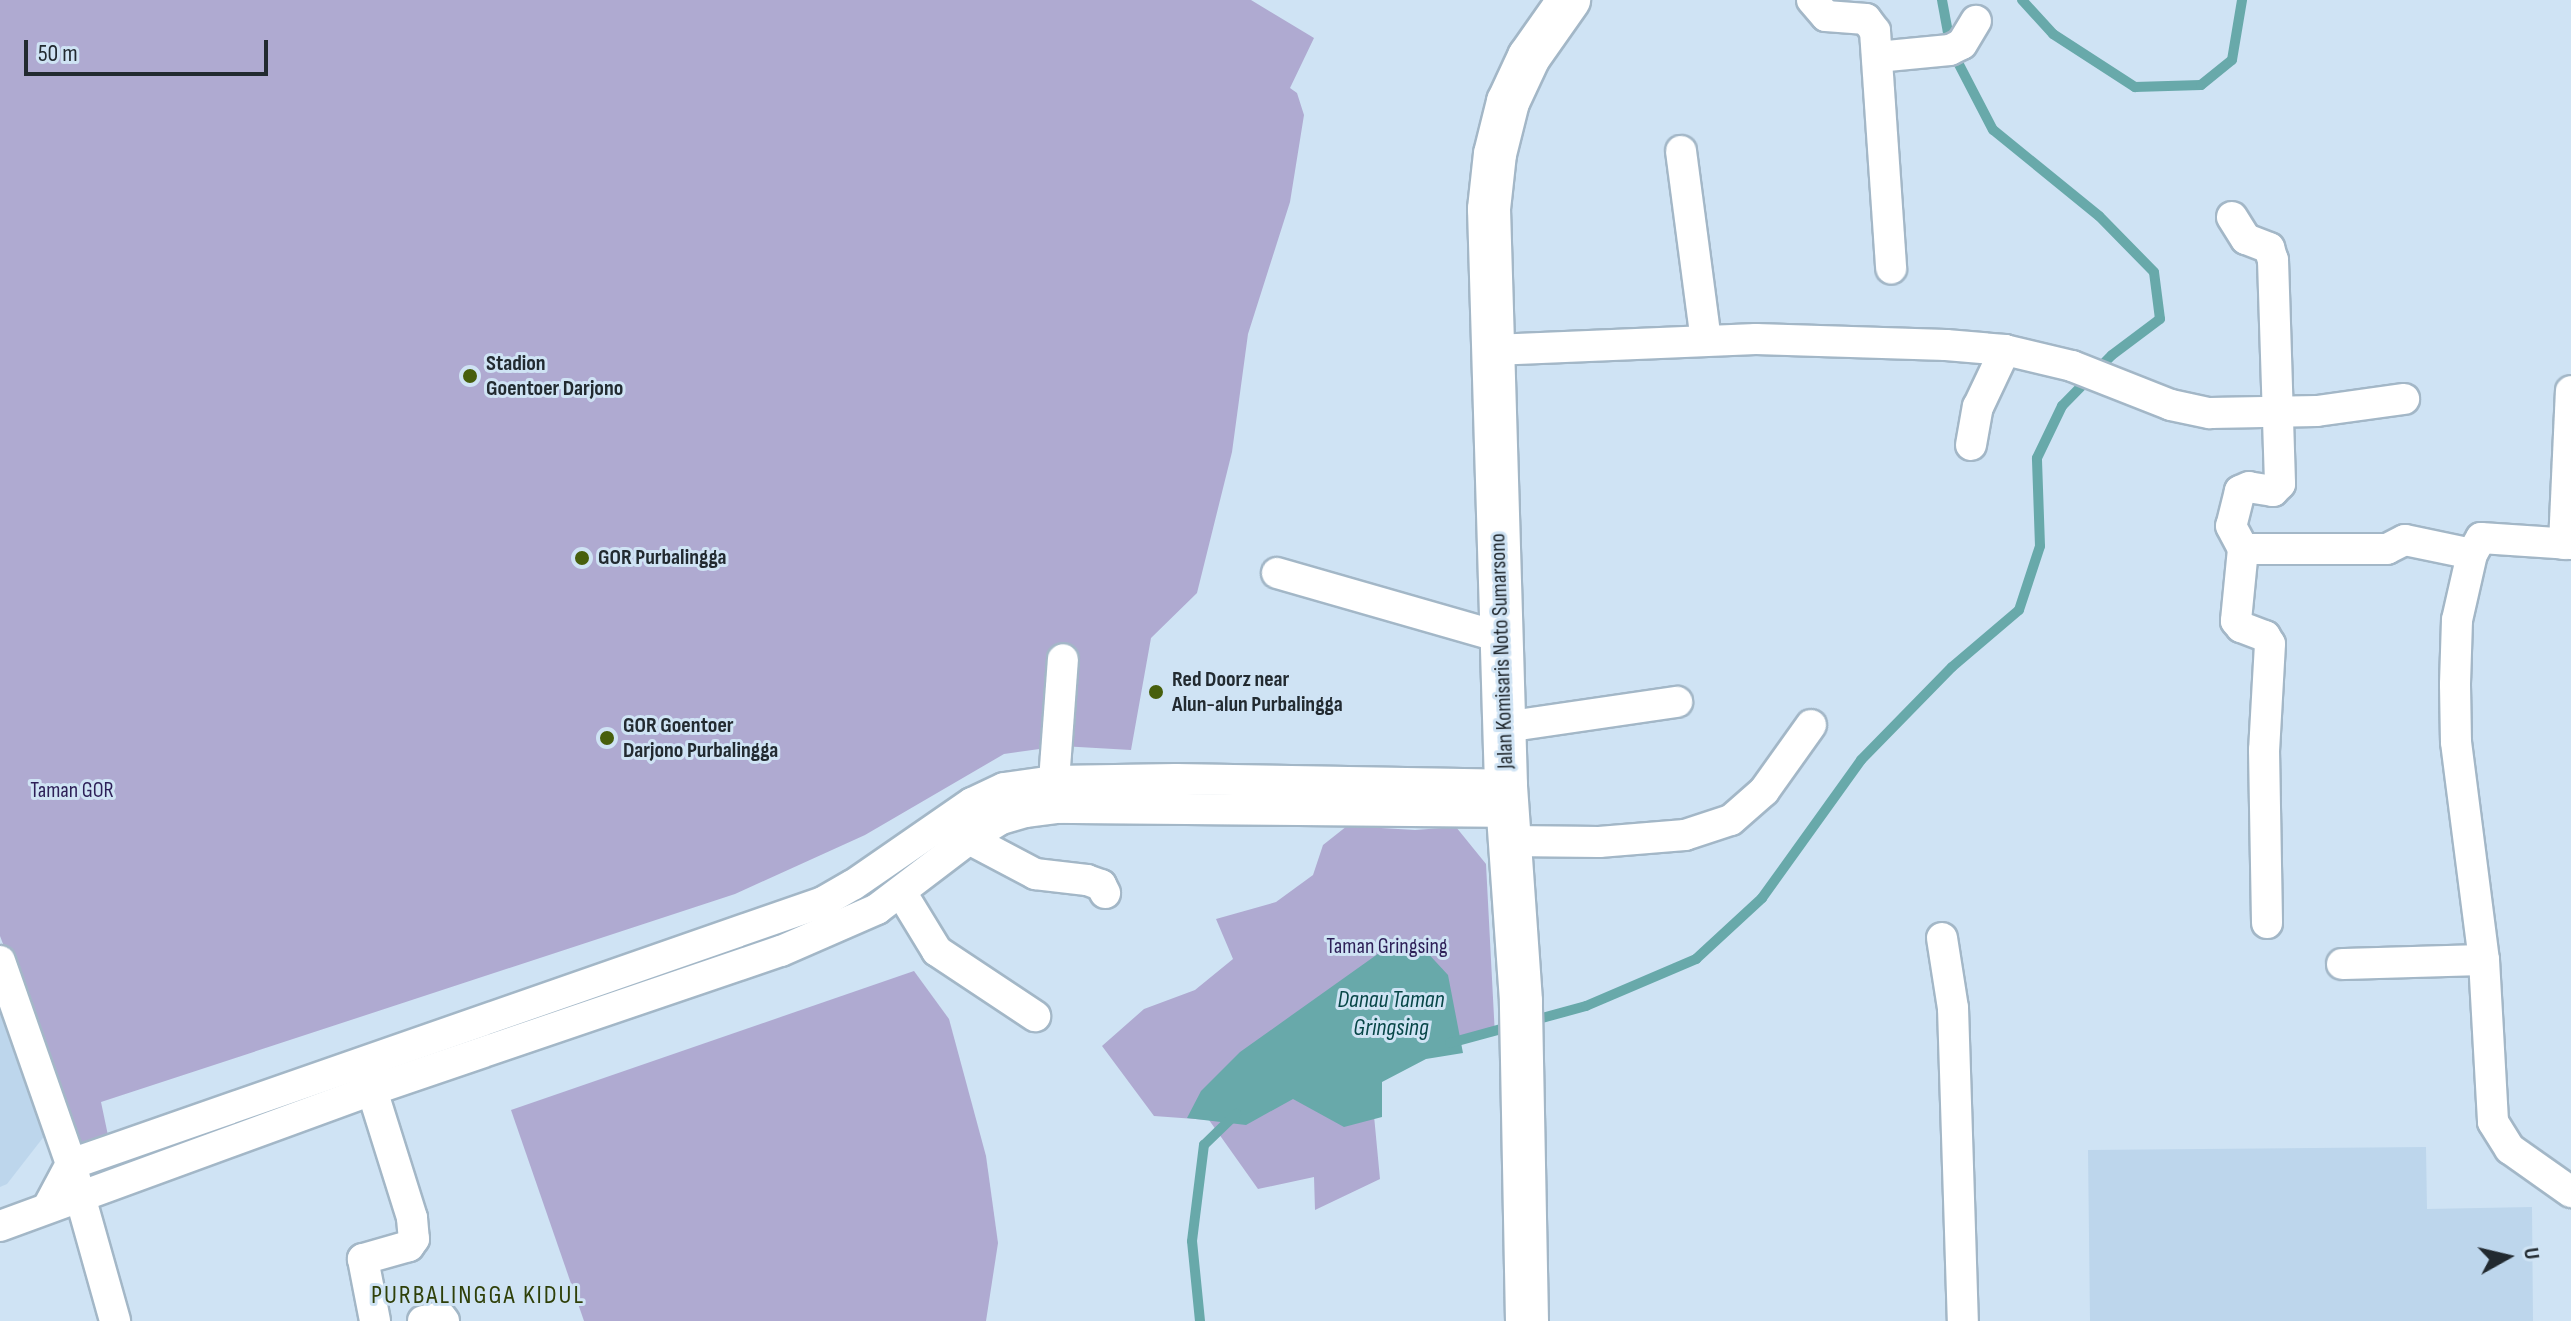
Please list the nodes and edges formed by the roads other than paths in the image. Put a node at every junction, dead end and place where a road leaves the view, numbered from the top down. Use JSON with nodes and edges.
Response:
{"nodes":[{"id":1,"x":1569,"y":0,"type":"edge"},
{"id":2,"x":1812,"y":0,"type":"edge"},
{"id":3,"x":1976,"y":21,"type":"dead end"},
{"id":4,"x":1877,"y":57,"type":"junction"},
{"id":5,"x":1681,"y":151,"type":"dead end"},
{"id":6,"x":2232,"y":217,"type":"dead end"},
{"id":7,"x":1891,"y":268,"type":"dead end"},
{"id":8,"x":1706,"y":340,"type":"junction"},
{"id":9,"x":1493,"y":350,"type":"junction"},
{"id":10,"x":2005,"y":350,"type":"junction"},
{"id":11,"x":2571,"y":391,"type":"edge"},
{"id":12,"x":2404,"y":399,"type":"dead end"},
{"id":13,"x":2278,"y":412,"type":"junction"},
{"id":14,"x":1971,"y":445,"type":"dead end"},
{"id":15,"x":2567,"y":544,"type":"edge"},
{"id":16,"x":2243,"y":549,"type":"junction"},
{"id":17,"x":2472,"y":554,"type":"junction"},
{"id":18,"x":1277,"y":573,"type":"dead end"},
{"id":19,"x":1500,"y":637,"type":"junction"},
{"id":20,"x":1063,"y":659,"type":"dead end"},
{"id":21,"x":1677,"y":702,"type":"dead end"},
{"id":22,"x":1811,"y":725,"type":"dead end"},
{"id":23,"x":1505,"y":727,"type":"junction"},
{"id":24,"x":1176,"y":779,"type":"junction"},
{"id":25,"x":1284,"y":780,"type":"junction"},
{"id":26,"x":1054,"y":781,"type":"junction"},
{"id":27,"x":1178,"y":809,"type":"junction"},
{"id":28,"x":1285,"y":812,"type":"junction"},
{"id":29,"x":1509,"y":813,"type":"junction"},
{"id":30,"x":969,"y":839,"type":"junction"},
{"id":31,"x":901,"y":892,"type":"junction"},
{"id":32,"x":1105,"y":893,"type":"dead end"},
{"id":33,"x":2267,"y":923,"type":"dead end"},
{"id":34,"x":1942,"y":938,"type":"dead end"},
{"id":35,"x":2484,"y":960,"type":"junction"},
{"id":36,"x":0,"y":961,"type":"edge"},
{"id":37,"x":2342,"y":964,"type":"dead end"},
{"id":38,"x":1035,"y":1016,"type":"dead end"},
{"id":39,"x":372,"y":1090,"type":"junction"},
{"id":40,"x":71,"y":1164,"type":"junction"},
{"id":41,"x":2571,"y":1192,"type":"edge"},
{"id":42,"x":80,"y":1196,"type":"junction"},
{"id":43,"x":48,"y":1207,"type":"junction"},
{"id":44,"x":0,"y":1226,"type":"edge"},
{"id":45,"x":115,"y":1321,"type":"edge"},
{"id":46,"x":375,"y":1321,"type":"edge"},
{"id":47,"x":423,"y":1321,"type":"edge"},
{"id":48,"x":444,"y":1321,"type":"edge"},
{"id":49,"x":1527,"y":1321,"type":"edge"},
{"id":50,"x":1963,"y":1321,"type":"edge"}],
"edges":[{"from":1,"to":9,"type":"street","name":"Jalan Komisaris Noto Sumarsono"},
{"from":2,"to":4,"type":"street"},
{"from":3,"to":4,"type":"street"},
{"from":4,"to":7,"type":"street"},
{"from":5,"to":8,"type":"street"},
{"from":6,"to":13,"type":"street"},
{"from":8,"to":9,"type":"street"},
{"from":8,"to":10,"type":"street"},
{"from":9,"to":19,"type":"street","name":"Jalan Komisaris Noto Sumarsono"},
{"from":10,"to":13,"type":"street"},
{"from":10,"to":14,"type":"street"},
{"from":11,"to":15,"type":"street"},
{"from":12,"to":13,"type":"street"},
{"from":13,"to":16,"type":"street"},
{"from":15,"to":17,"type":"street"},
{"from":16,"to":17,"type":"street"},
{"from":16,"to":33,"type":"street"},
{"from":17,"to":35,"type":"street"},
{"from":18,"to":19,"type":"street"},
{"from":19,"to":23,"type":"street","name":"Jalan Komisaris Noto Sumarsono"},
{"from":20,"to":26,"type":"street"},
{"from":21,"to":23,"type":"street"},
{"from":22,"to":29,"type":"street"},
{"from":23,"to":29,"type":"street","name":"Jalan Komisaris Noto Sumarsono"},
{"from":24,"to":25,"type":"street"},
{"from":24,"to":26,"type":"street"},
{"from":24,"to":27,"type":"street"},
{"from":25,"to":28,"type":"street"},
{"from":25,"to":29,"type":"street"},
{"from":26,"to":40,"type":"street"},
{"from":27,"to":28,"type":"street"},
{"from":27,"to":30,"type":"street"},
{"from":28,"to":29,"type":"street"},
{"from":29,"to":49,"type":"street","name":"Jalan Komisaris Noto Sumarsono"},
{"from":30,"to":31,"type":"street"},
{"from":30,"to":32,"type":"street"},
{"from":31,"to":38,"type":"street"},
{"from":31,"to":39,"type":"street"},
{"from":34,"to":50,"type":"street"},
{"from":35,"to":37,"type":"street"},
{"from":35,"to":41,"type":"street"},
{"from":36,"to":40,"type":"street"},
{"from":39,"to":42,"type":"street"},
{"from":39,"to":46,"type":"street"},
{"from":40,"to":42,"type":"street"},
{"from":40,"to":43,"type":"street"},
{"from":42,"to":43,"type":"street"},
{"from":42,"to":45,"type":"street"},
{"from":43,"to":44,"type":"street"},
{"from":47,"to":48,"type":"street"}]}
